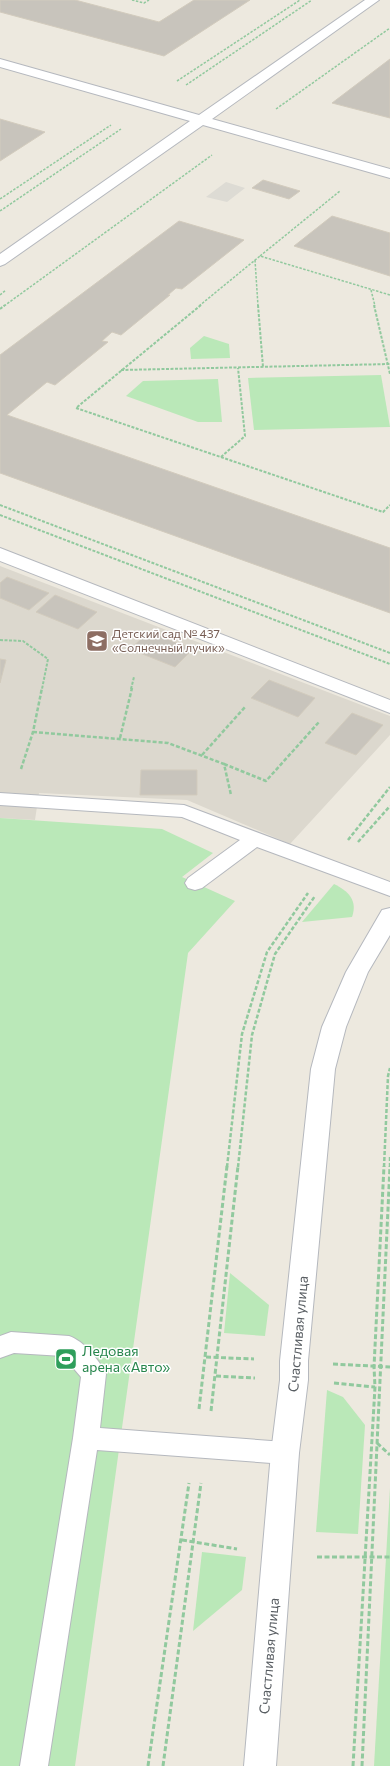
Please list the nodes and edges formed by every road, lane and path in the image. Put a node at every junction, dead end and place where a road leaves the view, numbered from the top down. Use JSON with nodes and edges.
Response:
{"nodes":[{"id":1,"x":132,"y":0,"type":"edge"},
{"id":2,"x":148,"y":0,"type":"edge"},
{"id":3,"x":373,"y":0,"type":"edge"},
{"id":4,"x":390,"y":28,"type":"edge"},
{"id":5,"x":0,"y":64,"type":"edge"},
{"id":6,"x":200,"y":120,"type":"junction"},
{"id":7,"x":243,"y":133,"type":"junction"},
{"id":8,"x":390,"y":174,"type":"edge"},
{"id":9,"x":341,"y":190,"type":"dead end"},
{"id":10,"x":260,"y":256,"type":"junction"},
{"id":11,"x":255,"y":260,"type":"junction"},
{"id":12,"x":0,"y":261,"type":"edge"},
{"id":13,"x":371,"y":290,"type":"junction"},
{"id":14,"x":390,"y":295,"type":"edge"},
{"id":15,"x":0,"y":309,"type":"edge"},
{"id":16,"x":389,"y":364,"type":"edge"},
{"id":17,"x":263,"y":367,"type":"junction"},
{"id":18,"x":238,"y":368,"type":"junction"},
{"id":19,"x":121,"y":370,"type":"junction"},
{"id":20,"x":390,"y":374,"type":"edge"},
{"id":21,"x":220,"y":457,"type":"junction"},
{"id":22,"x":390,"y":504,"type":"edge"},
{"id":23,"x":0,"y":505,"type":"edge"},
{"id":24,"x":0,"y":515,"type":"edge"},
{"id":25,"x":0,"y":554,"type":"edge"},
{"id":26,"x":0,"y":640,"type":"edge"},
{"id":27,"x":390,"y":653,"type":"edge"},
{"id":28,"x":390,"y":664,"type":"edge"},
{"id":29,"x":134,"y":677,"type":"dead end"},
{"id":30,"x":245,"y":707,"type":"dead end"},
{"id":31,"x":390,"y":707,"type":"edge"},
{"id":32,"x":319,"y":722,"type":"dead end"},
{"id":33,"x":33,"y":732,"type":"junction"},
{"id":34,"x":120,"y":738,"type":"junction"},
{"id":35,"x":202,"y":755,"type":"junction"},
{"id":36,"x":224,"y":764,"type":"junction"},
{"id":37,"x":390,"y":787,"type":"edge"},
{"id":38,"x":5,"y":799,"type":"edge"},
{"id":39,"x":232,"y":800,"type":"dead end"},
{"id":40,"x":390,"y":806,"type":"edge"},
{"id":41,"x":254,"y":839,"type":"junction"},
{"id":42,"x":330,"y":868,"type":"junction"},
{"id":43,"x":195,"y":883,"type":"dead end"},
{"id":44,"x":390,"y":889,"type":"edge"},
{"id":45,"x":390,"y":916,"type":"edge"},
{"id":46,"x":390,"y":1068,"type":"edge"},
{"id":47,"x":390,"y":1157,"type":"edge"},
{"id":48,"x":0,"y":1348,"type":"edge"},
{"id":49,"x":86,"y":1438,"type":"junction"},
{"id":50,"x":377,"y":1443,"type":"junction"},
{"id":51,"x":200,"y":1446,"type":"junction"},
{"id":52,"x":285,"y":1454,"type":"junction"},
{"id":53,"x":390,"y":1455,"type":"edge"},
{"id":54,"x":372,"y":1557,"type":"junction"},
{"id":55,"x":390,"y":1557,"type":"edge"},
{"id":56,"x":34,"y":1766,"type":"edge"},
{"id":57,"x":148,"y":1766,"type":"edge"},
{"id":58,"x":163,"y":1766,"type":"edge"},
{"id":59,"x":260,"y":1766,"type":"edge"},
{"id":60,"x":353,"y":1766,"type":"edge"},
{"id":61,"x":362,"y":1766,"type":"edge"}],
"edges":[{"from":1,"to":2,"type":"path"},
{"from":3,"to":6,"type":"street"},
{"from":4,"to":7,"type":"path"},
{"from":5,"to":6,"type":"street"},
{"from":6,"to":7,"type":"street"},
{"from":6,"to":12,"type":"street"},
{"from":7,"to":8,"type":"street"},
{"from":7,"to":15,"type":"path"},
{"from":9,"to":10,"type":"path"},
{"from":10,"to":11,"type":"path"},
{"from":10,"to":13,"type":"path"},
{"from":11,"to":17,"type":"path"},
{"from":11,"to":19,"type":"path"},
{"from":13,"to":14,"type":"path"},
{"from":13,"to":16,"type":"path"},
{"from":16,"to":17,"type":"path"},
{"from":16,"to":20,"type":"path"},
{"from":17,"to":18,"type":"path"},
{"from":18,"to":19,"type":"path"},
{"from":18,"to":21,"type":"path"},
{"from":19,"to":21,"type":"path"},
{"from":21,"to":22,"type":"path"},
{"from":23,"to":27,"type":"path"},
{"from":24,"to":28,"type":"path"},
{"from":25,"to":31,"type":"street"},
{"from":26,"to":33,"type":"path"},
{"from":29,"to":34,"type":"path"},
{"from":30,"to":35,"type":"path"},
{"from":32,"to":36,"type":"path"},
{"from":33,"to":34,"type":"path"},
{"from":33,"to":38,"type":"path"},
{"from":34,"to":35,"type":"path"},
{"from":35,"to":36,"type":"path"},
{"from":36,"to":39,"type":"path"},
{"from":37,"to":42,"type":"path"},
{"from":38,"to":41,"type":"lane"},
{"from":40,"to":42,"type":"path"},
{"from":41,"to":42,"type":"lane"},
{"from":41,"to":43,"type":"lane"},
{"from":42,"to":44,"type":"lane"},
{"from":42,"to":51,"type":"path"},
{"from":42,"to":51,"type":"path"},
{"from":45,"to":52,"type":"street","name":"Счастливая улица"},
{"from":46,"to":60,"type":"path"},
{"from":47,"to":50,"type":"path"},
{"from":48,"to":49,"type":"lane"},
{"from":49,"to":51,"type":"lane"},
{"from":49,"to":56,"type":"lane"},
{"from":50,"to":53,"type":"path"},
{"from":50,"to":54,"type":"path"},
{"from":51,"to":52,"type":"lane"},
{"from":51,"to":57,"type":"path"},
{"from":51,"to":58,"type":"path"},
{"from":52,"to":59,"type":"street","name":"Счастливая улица"},
{"from":54,"to":55,"type":"path"},
{"from":54,"to":61,"type":"path"}]}
